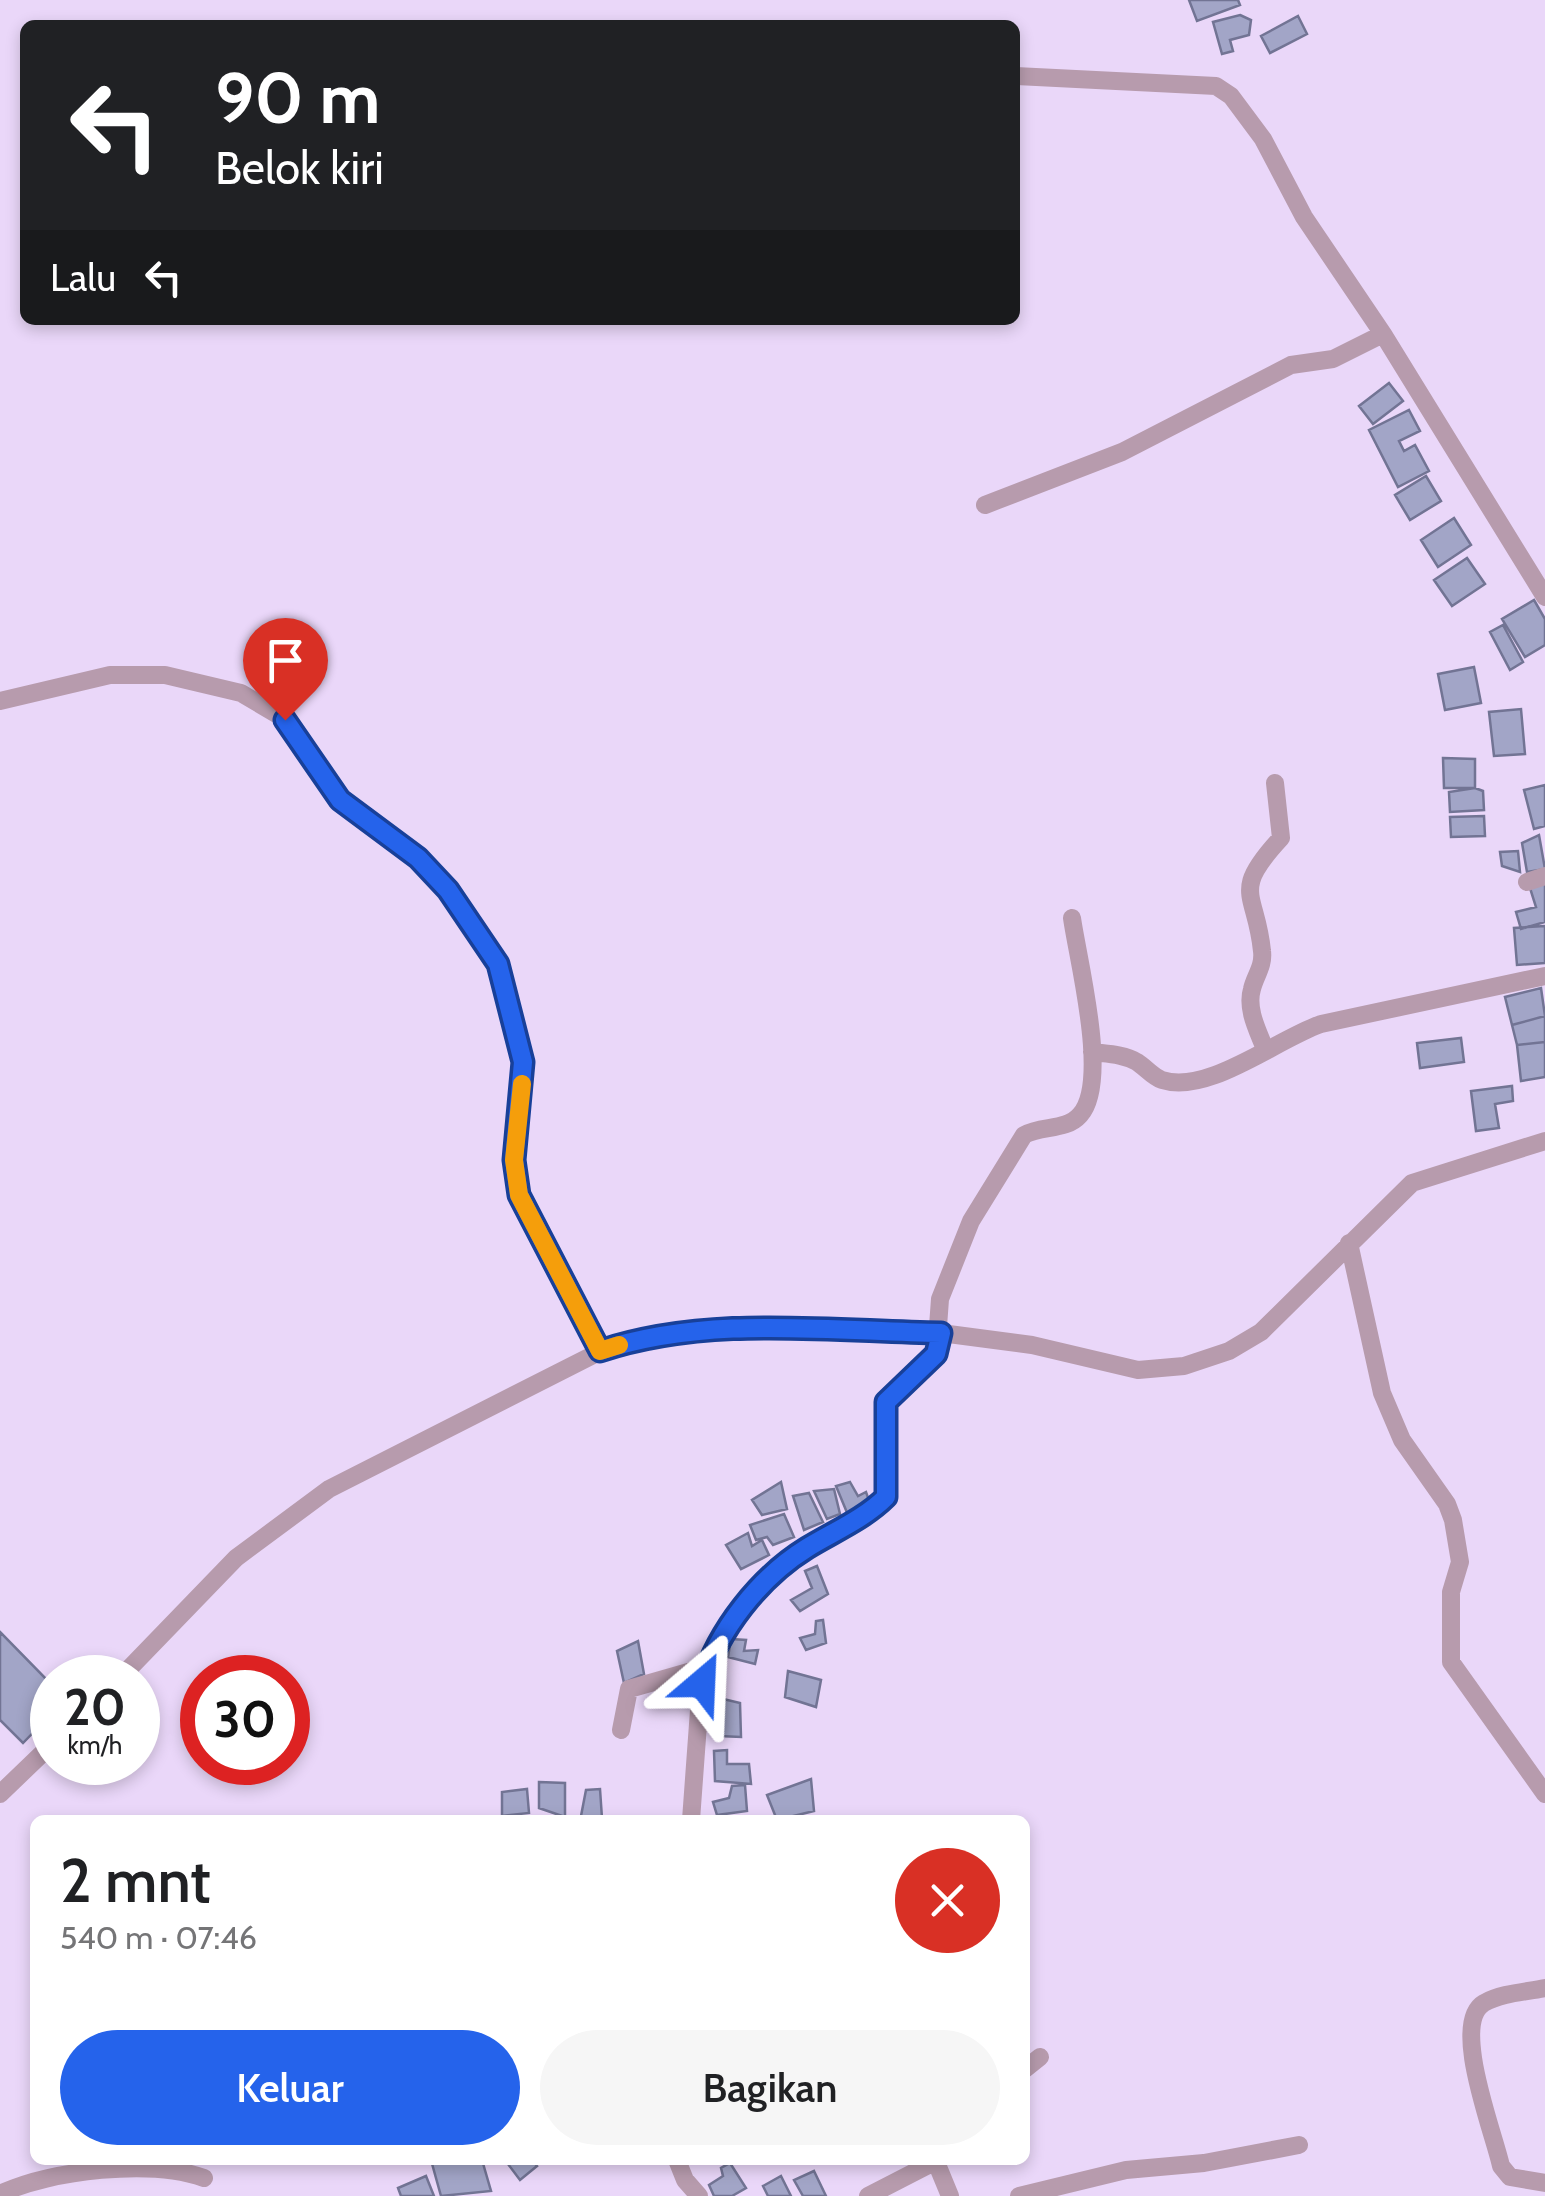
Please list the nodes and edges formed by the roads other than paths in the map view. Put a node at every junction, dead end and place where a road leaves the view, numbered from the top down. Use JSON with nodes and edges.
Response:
{"nodes":[{"id":1,"x":1020,"y":76,"type":"edge"},
{"id":2,"x":1383,"y":334,"type":"junction"},
{"id":3,"x":985,"y":505,"type":"dead end"},
{"id":4,"x":1544,"y":595,"type":"edge"},
{"id":5,"x":0,"y":702,"type":"edge"},
{"id":6,"x":1275,"y":783,"type":"dead end"},
{"id":7,"x":1072,"y":918,"type":"dead end"},
{"id":8,"x":1545,"y":976,"type":"edge"},
{"id":9,"x":1265,"y":1049,"type":"junction"},
{"id":10,"x":1092,"y":1052,"type":"junction"},
{"id":11,"x":1545,"y":1141,"type":"edge"},
{"id":12,"x":1349,"y":1243,"type":"junction"},
{"id":13,"x":941,"y":1333,"type":"junction"},
{"id":14,"x":600,"y":1351,"type":"junction"},
{"id":15,"x":142,"y":1655,"type":"edge"},
{"id":16,"x":706,"y":1667,"type":"junction"},
{"id":17,"x":621,"y":1730,"type":"dead end"},
{"id":18,"x":30,"y":1765,"type":"edge"},
{"id":19,"x":0,"y":1794,"type":"edge"},
{"id":20,"x":1545,"y":1794,"type":"edge"},
{"id":21,"x":691,"y":1815,"type":"edge"},
{"id":22,"x":1545,"y":1988,"type":"edge"},
{"id":23,"x":1299,"y":2145,"type":"dead end"},
{"id":24,"x":679,"y":2165,"type":"edge"},
{"id":25,"x":929,"y":2165,"type":"edge"},
{"id":26,"x":938,"y":2165,"type":"edge"},
{"id":27,"x":204,"y":2178,"type":"dead end"},
{"id":28,"x":1545,"y":2183,"type":"edge"},
{"id":29,"x":0,"y":2194,"type":"edge"},
{"id":30,"x":699,"y":2196,"type":"edge"},
{"id":31,"x":868,"y":2196,"type":"edge"},
{"id":32,"x":950,"y":2196,"type":"edge"},
{"id":33,"x":1019,"y":2196,"type":"edge"}],
"edges":[{"from":1,"to":2,"type":"street"},
{"from":2,"to":3,"type":"street"},
{"from":2,"to":4,"type":"street"},
{"from":5,"to":14,"type":"street"},
{"from":6,"to":9,"type":"street"},
{"from":7,"to":10,"type":"street"},
{"from":8,"to":9,"type":"street"},
{"from":9,"to":10,"type":"street"},
{"from":10,"to":13,"type":"street"},
{"from":11,"to":12,"type":"street"},
{"from":12,"to":13,"type":"street"},
{"from":12,"to":20,"type":"street"},
{"from":13,"to":14,"type":"street"},
{"from":13,"to":16,"type":"street"},
{"from":14,"to":15,"type":"street"},
{"from":16,"to":17,"type":"street"},
{"from":16,"to":21,"type":"street"},
{"from":18,"to":19,"type":"street"},
{"from":22,"to":28,"type":"street"},
{"from":23,"to":33,"type":"street"},
{"from":24,"to":30,"type":"street"},
{"from":25,"to":31,"type":"street"},
{"from":26,"to":32,"type":"street"},
{"from":27,"to":29,"type":"street"}]}
